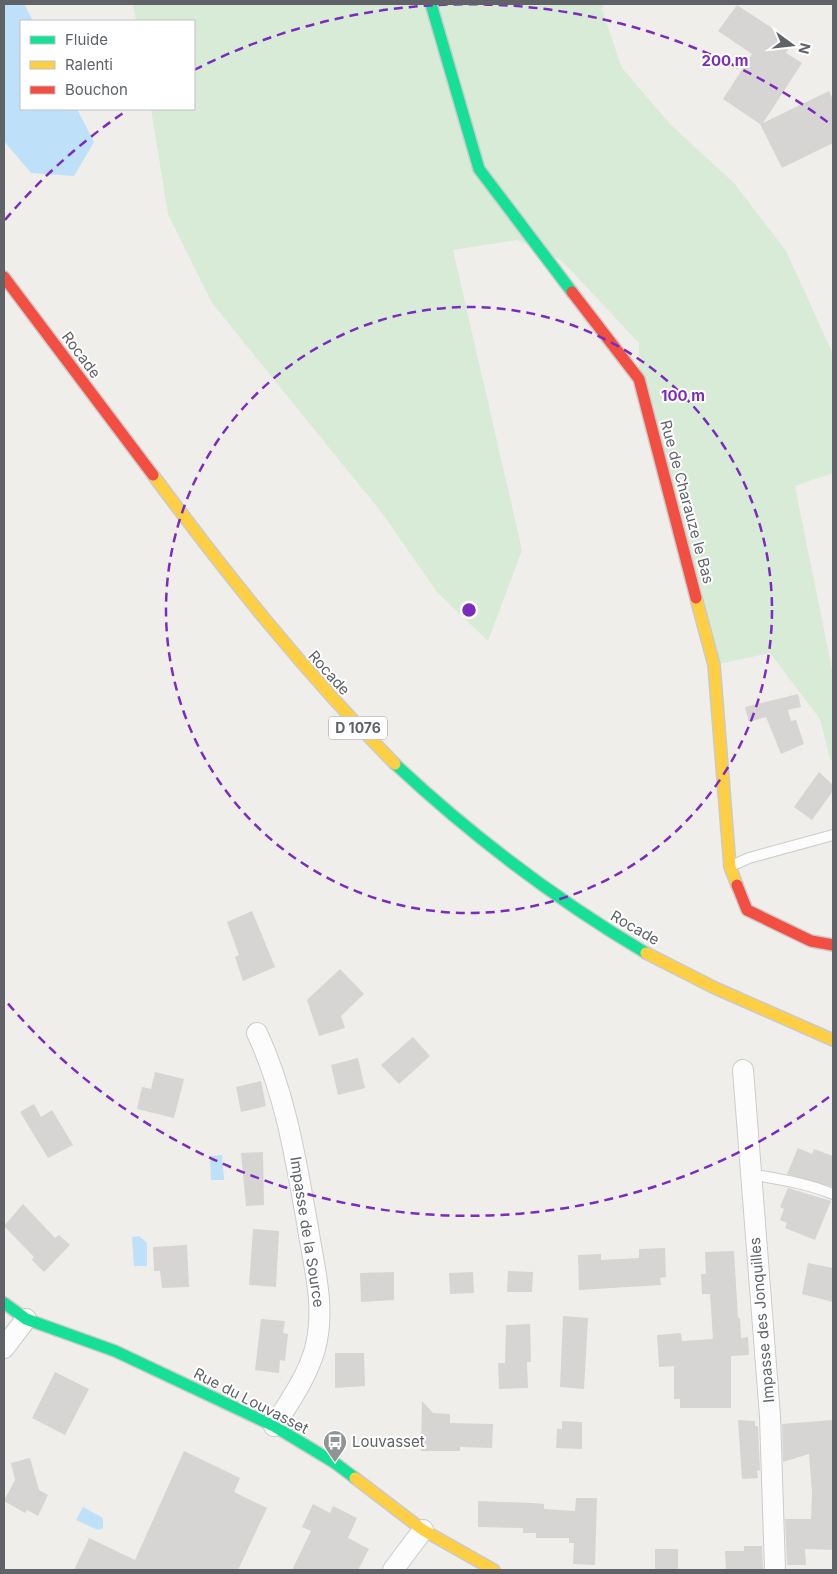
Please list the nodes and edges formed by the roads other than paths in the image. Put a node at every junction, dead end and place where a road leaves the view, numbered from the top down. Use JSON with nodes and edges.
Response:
{"nodes":[{"id":1,"x":431,"y":4,"type":"edge"},
{"id":2,"x":4,"y":277,"type":"edge"},
{"id":3,"x":833,"y":835,"type":"edge"},
{"id":4,"x":730,"y":867,"type":"junction"},
{"id":5,"x":833,"y":945,"type":"edge"},
{"id":6,"x":257,"y":1033,"type":"dead end"},
{"id":7,"x":833,"y":1040,"type":"edge"},
{"id":8,"x":742,"y":1070,"type":"dead end"},
{"id":9,"x":750,"y":1174,"type":"junction"},
{"id":10,"x":833,"y":1194,"type":"edge"},
{"id":11,"x":4,"y":1303,"type":"edge"},
{"id":12,"x":26,"y":1319,"type":"junction"},
{"id":13,"x":4,"y":1348,"type":"edge"},
{"id":14,"x":274,"y":1426,"type":"junction"},
{"id":15,"x":424,"y":1530,"type":"junction"},
{"id":16,"x":393,"y":1570,"type":"edge"},
{"id":17,"x":494,"y":1570,"type":"edge"},
{"id":18,"x":775,"y":1570,"type":"edge"}],
"edges":[{"from":1,"to":4,"type":"street","name":"Rue de Charauze le Bas"},
{"from":2,"to":7,"type":"street","name":"Rocade","number":"D 1076"},
{"from":3,"to":4,"type":"lane"},
{"from":4,"to":5,"type":"street","name":"Rue de Charauze le Bas"},
{"from":6,"to":14,"type":"street","name":"Impasse de la Source"},
{"from":8,"to":9,"type":"street","name":"Impasse des Jonquilles"},
{"from":9,"to":10,"type":"lane"},
{"from":9,"to":18,"type":"street","name":"Impasse des Jonquilles"},
{"from":11,"to":12,"type":"street","name":"Rue du Louvasset"},
{"from":12,"to":13,"type":"street"},
{"from":12,"to":14,"type":"street","name":"Rue du Louvasset"},
{"from":14,"to":15,"type":"street","name":"Rue du Louvasset"},
{"from":15,"to":16,"type":"street"},
{"from":15,"to":17,"type":"street","name":"Rue du Louvasset"}]}
